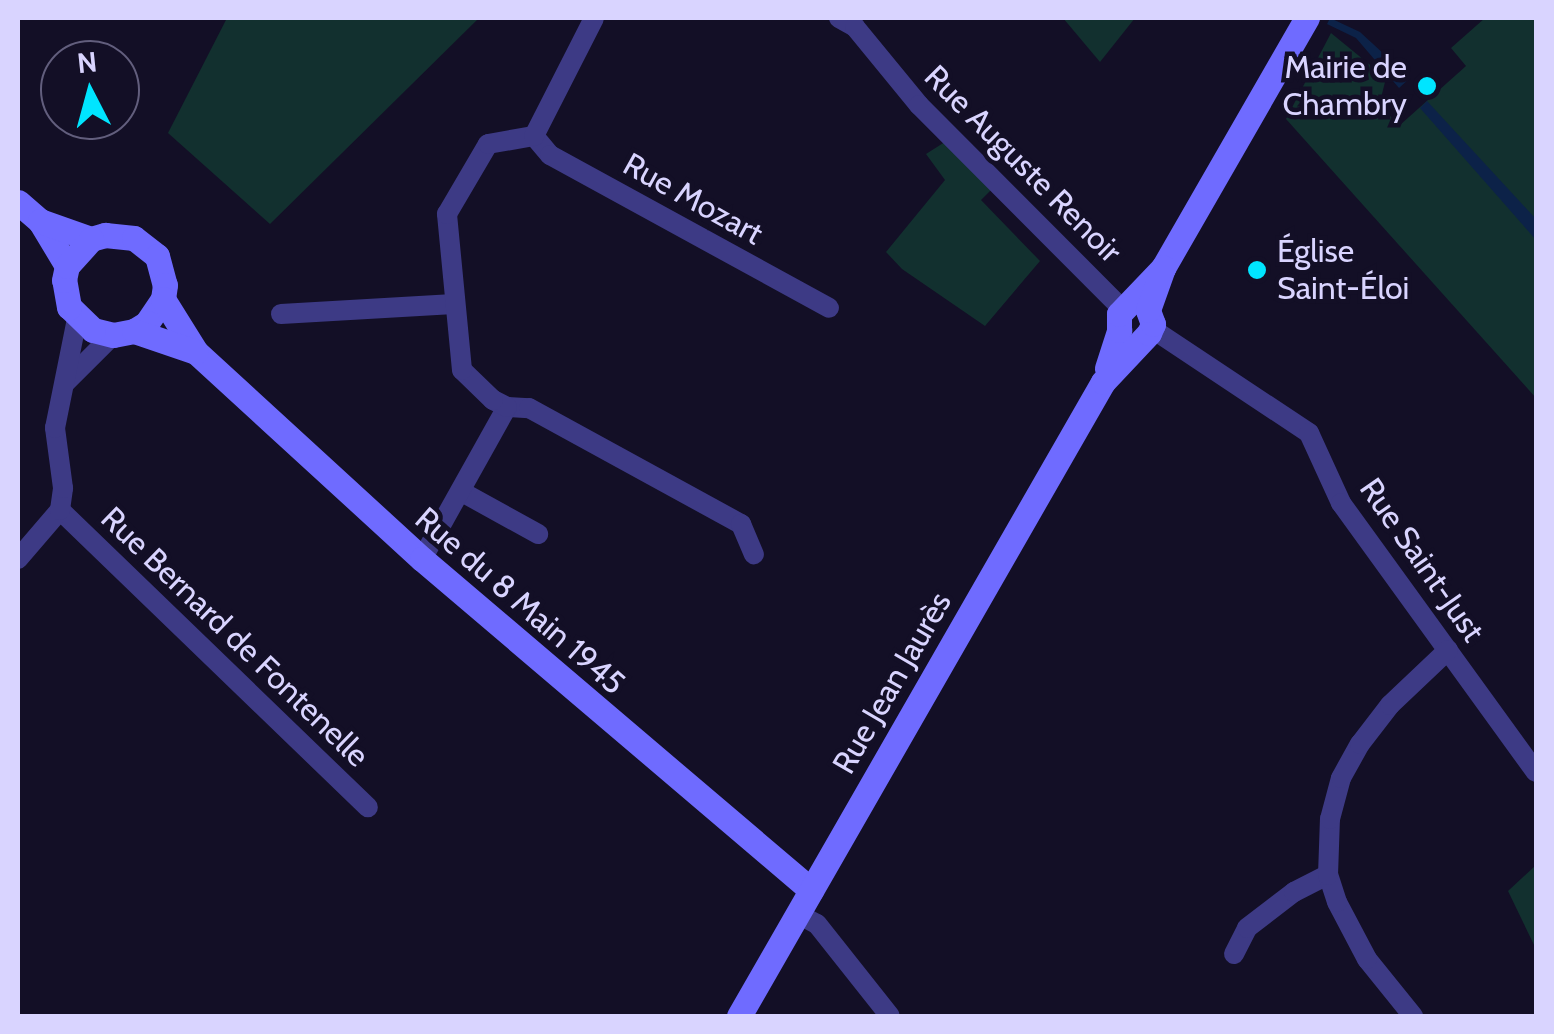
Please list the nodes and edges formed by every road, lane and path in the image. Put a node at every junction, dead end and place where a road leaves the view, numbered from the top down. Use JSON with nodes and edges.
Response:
{"nodes":[{"id":1,"x":594,"y":18,"type":"edge"},
{"id":2,"x":839,"y":18,"type":"edge"},
{"id":3,"x":1307,"y":18,"type":"edge"},
{"id":4,"x":534,"y":136,"type":"junction"},
{"id":5,"x":18,"y":202,"type":"edge"},
{"id":6,"x":40,"y":222,"type":"junction"},
{"id":7,"x":91,"y":240,"type":"junction"},
{"id":8,"x":67,"y":266,"type":"junction"},
{"id":9,"x":163,"y":300,"type":"junction"},
{"id":10,"x":454,"y":304,"type":"junction"},
{"id":11,"x":828,"y":308,"type":"dead end"},
{"id":12,"x":281,"y":314,"type":"dead end"},
{"id":13,"x":77,"y":319,"type":"junction"},
{"id":14,"x":1135,"y":320,"type":"junction"},
{"id":15,"x":124,"y":333,"type":"junction"},
{"id":16,"x":196,"y":352,"type":"junction"},
{"id":17,"x":66,"y":382,"type":"junction"},
{"id":18,"x":507,"y":407,"type":"junction"},
{"id":19,"x":462,"y":492,"type":"junction"},
{"id":20,"x":60,"y":510,"type":"junction"},
{"id":21,"x":538,"y":534,"type":"dead end"},
{"id":22,"x":754,"y":554,"type":"dead end"},
{"id":23,"x":18,"y":559,"type":"edge"},
{"id":24,"x":422,"y":560,"type":"junction"},
{"id":25,"x":1448,"y":650,"type":"junction"},
{"id":26,"x":1536,"y":772,"type":"edge"},
{"id":27,"x":368,"y":807,"type":"dead end"},
{"id":28,"x":1328,"y":876,"type":"junction"},
{"id":29,"x":811,"y":890,"type":"junction"},
{"id":30,"x":798,"y":914,"type":"junction"},
{"id":31,"x":1234,"y":954,"type":"dead end"},
{"id":32,"x":739,"y":1016,"type":"edge"},
{"id":33,"x":890,"y":1016,"type":"edge"},
{"id":34,"x":1413,"y":1016,"type":"edge"}],
"edges":[{"from":1,"to":4,"type":"street"},
{"from":2,"to":14,"type":"street","name":"Rue Auguste Renoir"},
{"from":3,"to":14,"type":"main road"},
{"from":4,"to":10,"type":"street"},
{"from":4,"to":11,"type":"street","name":"Rue Mozart"},
{"from":5,"to":6,"type":"main road"},
{"from":6,"to":7,"type":"main road"},
{"from":6,"to":8,"type":"main road"},
{"from":7,"to":8,"type":"main road"},
{"from":7,"to":9,"type":"main road"},
{"from":8,"to":13,"type":"main road"},
{"from":9,"to":15,"type":"main road"},
{"from":9,"to":16,"type":"main road"},
{"from":10,"to":12,"type":"street"},
{"from":10,"to":18,"type":"street"},
{"from":13,"to":15,"type":"main road"},
{"from":13,"to":17,"type":"street"},
{"from":14,"to":25,"type":"street","name":"Rue Saint-Just"},
{"from":14,"to":29,"type":"main road","name":"Rue Jean Jaurès"},
{"from":15,"to":16,"type":"main road"},
{"from":15,"to":17,"type":"street"},
{"from":16,"to":24,"type":"main road","name":"Rue du 8 Main 1945"},
{"from":17,"to":20,"type":"street"},
{"from":18,"to":19,"type":"street"},
{"from":18,"to":22,"type":"street"},
{"from":19,"to":21,"type":"street"},
{"from":19,"to":24,"type":"street"},
{"from":20,"to":23,"type":"street"},
{"from":20,"to":27,"type":"street","name":"Rue Bernard de Fontenelle"},
{"from":24,"to":29,"type":"main road","name":"Rue du 8 Main 1945"},
{"from":25,"to":26,"type":"street","name":"Rue Saint-Just"},
{"from":25,"to":28,"type":"street"},
{"from":28,"to":31,"type":"street"},
{"from":28,"to":34,"type":"street"},
{"from":29,"to":30,"type":"main road","name":"Rue Jean Jaurès"},
{"from":30,"to":32,"type":"main road","name":"Rue Jean Jaurès"},
{"from":30,"to":33,"type":"street"}]}
